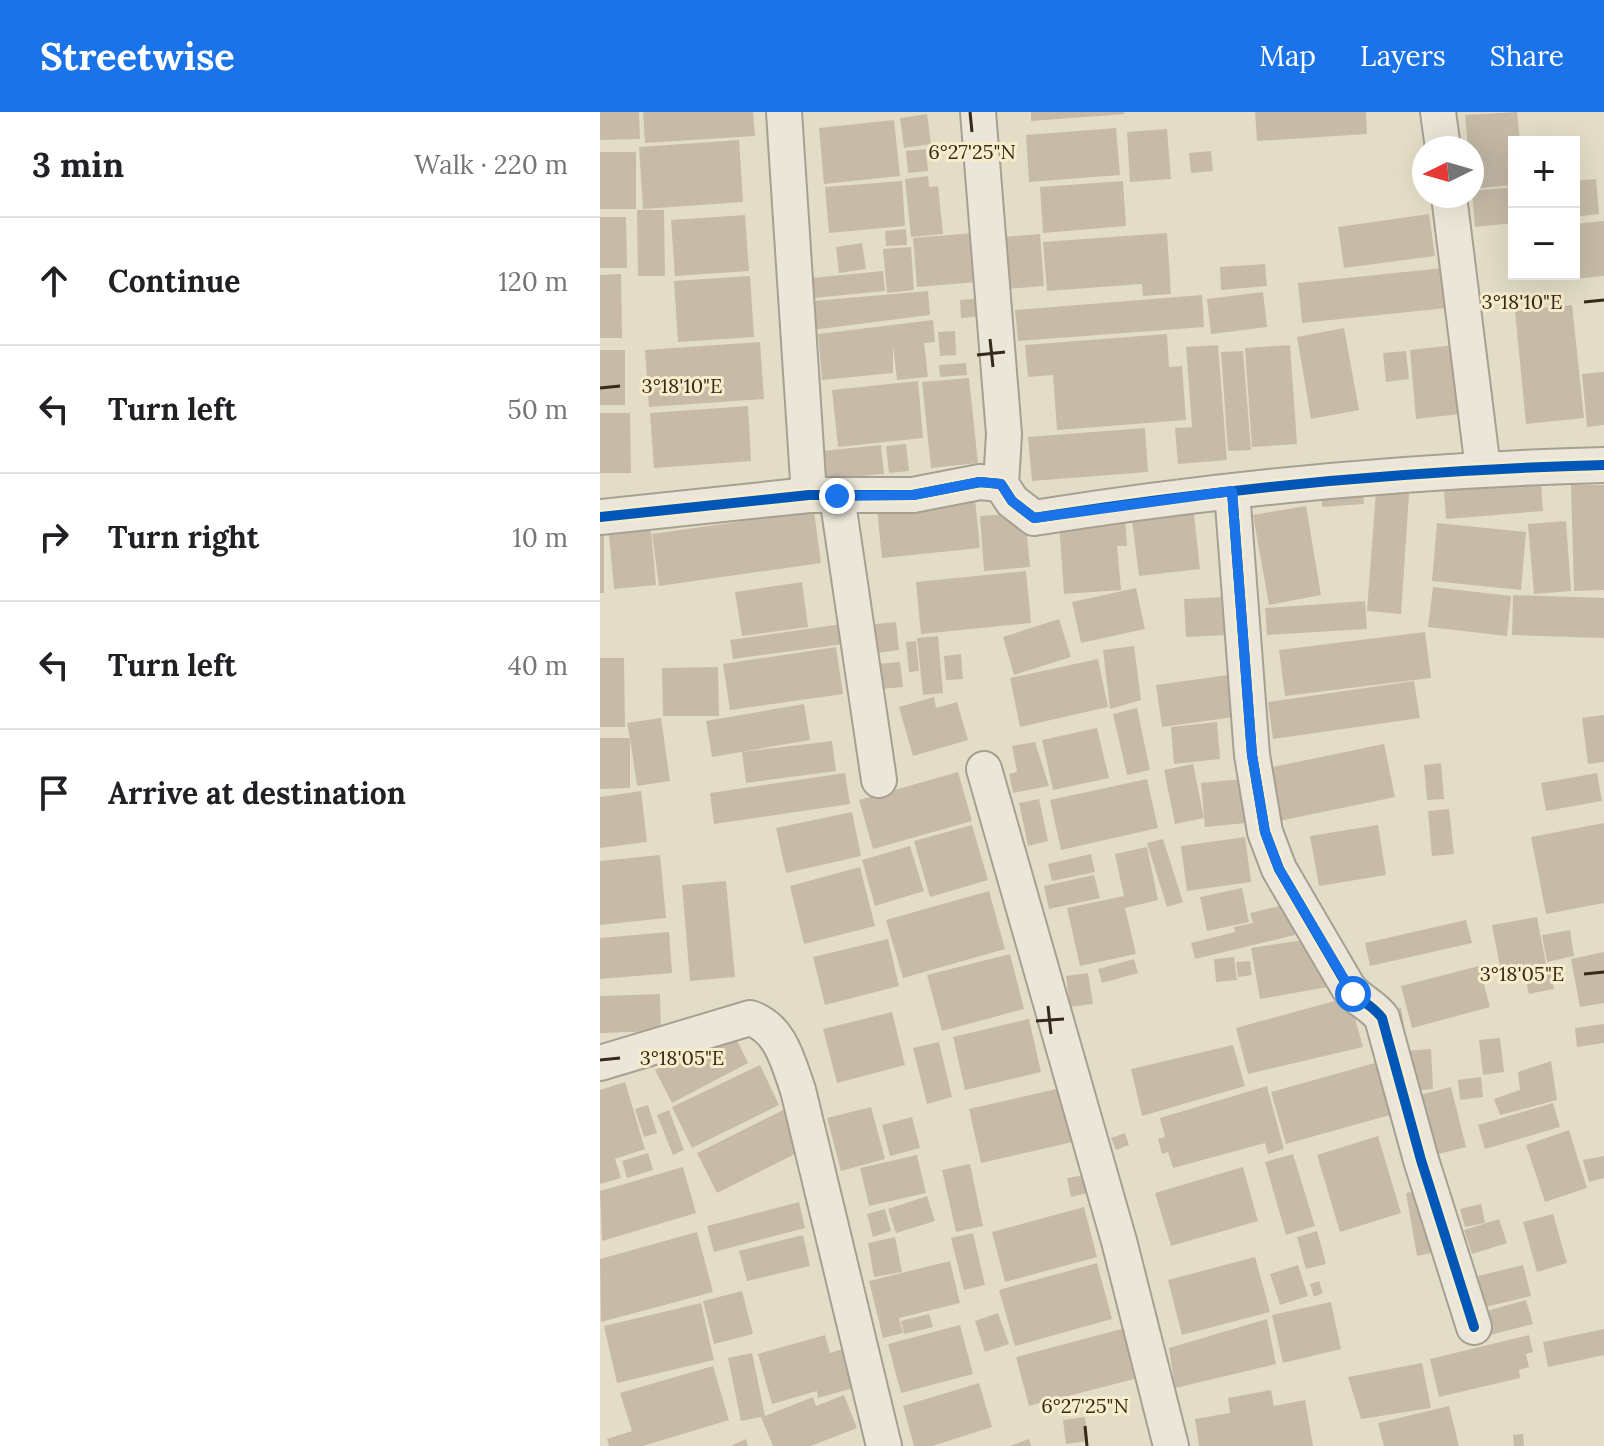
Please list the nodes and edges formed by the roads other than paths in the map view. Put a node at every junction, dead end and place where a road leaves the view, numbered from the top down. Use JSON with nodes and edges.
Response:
{"nodes":[{"id":1,"x":784,"y":112,"type":"edge"},
{"id":2,"x":978,"y":112,"type":"edge"},
{"id":3,"x":1438,"y":112,"type":"edge"},
{"id":4,"x":1441,"y":136,"type":"edge"},
{"id":5,"x":1450,"y":208,"type":"edge"},
{"id":6,"x":1604,"y":465,"type":"edge"},
{"id":7,"x":1483,"y":469,"type":"junction"},
{"id":8,"x":1001,"y":484,"type":"junction"},
{"id":9,"x":1232,"y":491,"type":"junction"},
{"id":10,"x":823,"y":495,"type":"junction"},
{"id":11,"x":600,"y":517,"type":"edge"},
{"id":12,"x":984,"y":769,"type":"dead end"},
{"id":13,"x":879,"y":780,"type":"dead end"},
{"id":14,"x":600,"y":1063,"type":"edge"},
{"id":15,"x":1474,"y":1327,"type":"dead end"},
{"id":16,"x":884,"y":1446,"type":"edge"},
{"id":17,"x":1171,"y":1446,"type":"edge"}],
"edges":[{"from":1,"to":10,"type":"street"},
{"from":2,"to":8,"type":"street"},
{"from":3,"to":4,"type":"street"},
{"from":5,"to":7,"type":"street"},
{"from":6,"to":7,"type":"street"},
{"from":7,"to":9,"type":"street"},
{"from":8,"to":9,"type":"street"},
{"from":8,"to":10,"type":"street"},
{"from":9,"to":15,"type":"street"},
{"from":10,"to":11,"type":"street"},
{"from":10,"to":13,"type":"street"},
{"from":12,"to":17,"type":"street"},
{"from":14,"to":16,"type":"street"}]}
